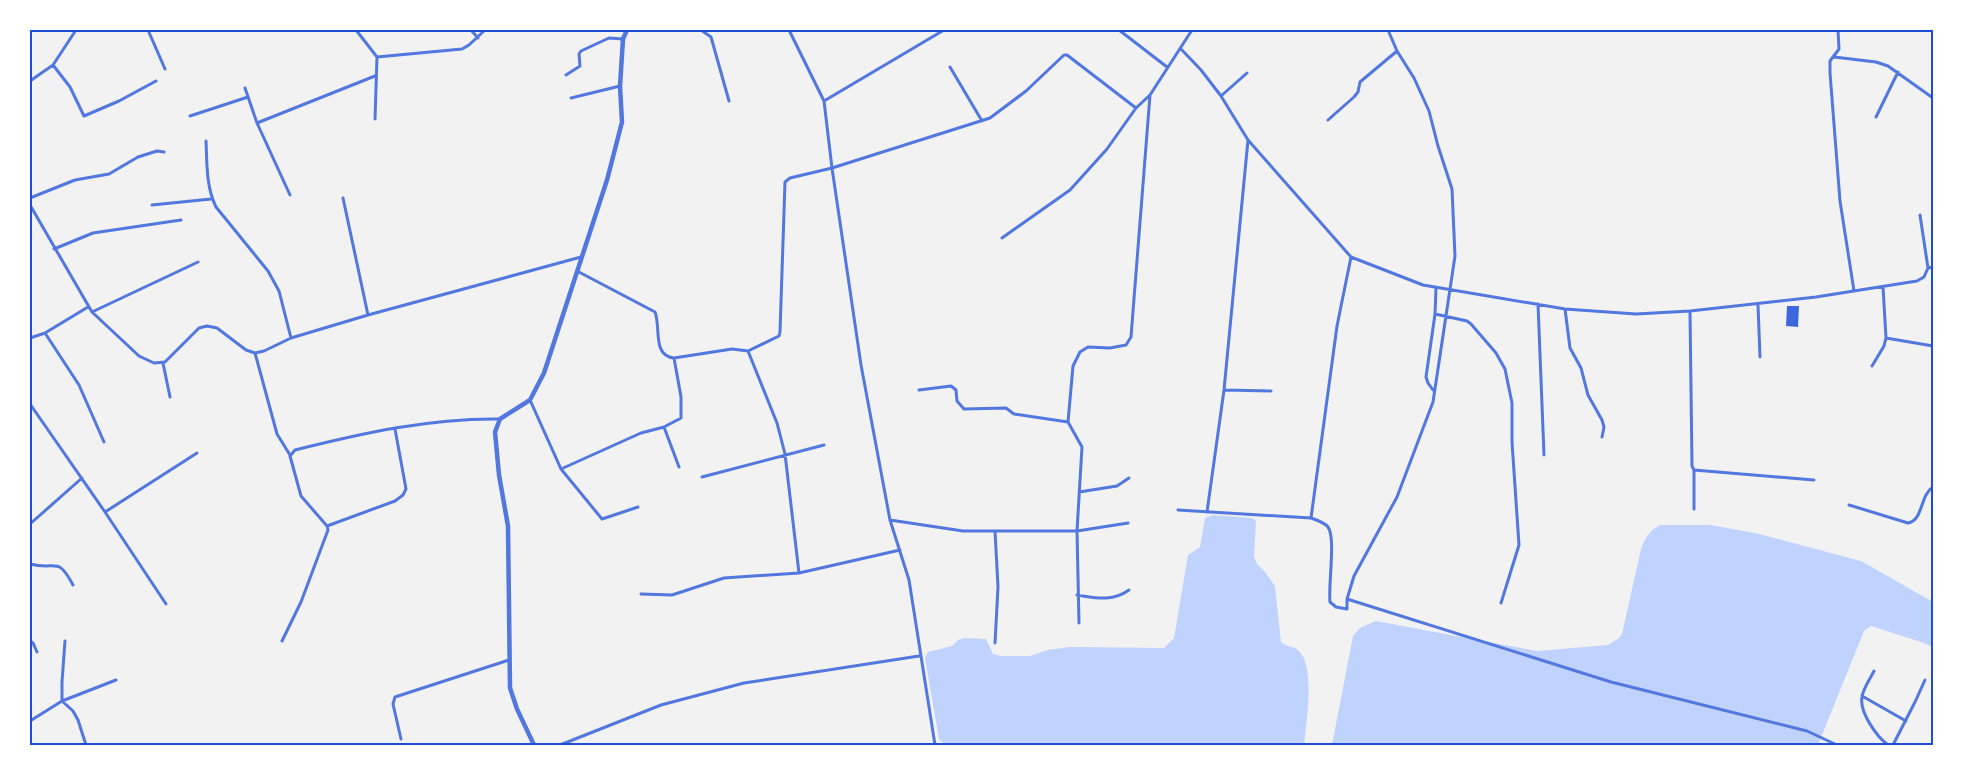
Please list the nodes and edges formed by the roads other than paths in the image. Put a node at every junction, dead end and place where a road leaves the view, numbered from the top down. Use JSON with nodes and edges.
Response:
{"nodes":[{"id":1,"x":76,"y":30,"type":"edge"},
{"id":2,"x":148,"y":30,"type":"edge"},
{"id":3,"x":356,"y":30,"type":"edge"},
{"id":4,"x":471,"y":30,"type":"edge"},
{"id":5,"x":485,"y":30,"type":"edge"},
{"id":6,"x":627,"y":30,"type":"edge"},
{"id":7,"x":701,"y":30,"type":"edge"},
{"id":8,"x":789,"y":30,"type":"edge"},
{"id":9,"x":944,"y":30,"type":"edge"},
{"id":10,"x":1119,"y":30,"type":"edge"},
{"id":11,"x":1192,"y":30,"type":"edge"},
{"id":12,"x":1388,"y":30,"type":"edge"},
{"id":13,"x":1838,"y":30,"type":"edge"},
{"id":14,"x":478,"y":38,"type":"junction"},
{"id":15,"x":623,"y":40,"type":"junction"},
{"id":16,"x":1180,"y":49,"type":"junction"},
{"id":17,"x":1397,"y":51,"type":"junction"},
{"id":18,"x":377,"y":57,"type":"junction"},
{"id":19,"x":1833,"y":57,"type":"junction"},
{"id":20,"x":53,"y":65,"type":"junction"},
{"id":21,"x":950,"y":67,"type":"dead end"},
{"id":22,"x":1167,"y":67,"type":"junction"},
{"id":23,"x":165,"y":69,"type":"dead end"},
{"id":24,"x":1898,"y":72,"type":"junction"},
{"id":25,"x":1247,"y":73,"type":"dead end"},
{"id":26,"x":566,"y":75,"type":"dead end"},
{"id":27,"x":375,"y":76,"type":"junction"},
{"id":28,"x":30,"y":81,"type":"edge"},
{"id":29,"x":156,"y":81,"type":"dead end"},
{"id":30,"x":620,"y":86,"type":"junction"},
{"id":31,"x":245,"y":88,"type":"dead end"},
{"id":32,"x":1150,"y":95,"type":"junction"},
{"id":33,"x":1221,"y":96,"type":"junction"},
{"id":34,"x":248,"y":97,"type":"junction"},
{"id":35,"x":571,"y":98,"type":"dead end"},
{"id":36,"x":1933,"y":98,"type":"edge"},
{"id":37,"x":729,"y":101,"type":"dead end"},
{"id":38,"x":824,"y":102,"type":"junction"},
{"id":39,"x":1136,"y":108,"type":"junction"},
{"id":40,"x":190,"y":116,"type":"dead end"},
{"id":41,"x":1876,"y":117,"type":"dead end"},
{"id":42,"x":375,"y":119,"type":"dead end"},
{"id":43,"x":1328,"y":120,"type":"dead end"},
{"id":44,"x":982,"y":121,"type":"junction"},
{"id":45,"x":257,"y":123,"type":"junction"},
{"id":46,"x":1248,"y":140,"type":"junction"},
{"id":47,"x":206,"y":142,"type":"dead end"},
{"id":48,"x":164,"y":152,"type":"dead end"},
{"id":49,"x":832,"y":168,"type":"junction"},
{"id":50,"x":290,"y":195,"type":"dead end"},
{"id":51,"x":30,"y":198,"type":"edge"},
{"id":52,"x":211,"y":198,"type":"junction"},
{"id":53,"x":343,"y":198,"type":"dead end"},
{"id":54,"x":30,"y":205,"type":"edge"},
{"id":55,"x":152,"y":205,"type":"dead end"},
{"id":56,"x":1920,"y":215,"type":"dead end"},
{"id":57,"x":181,"y":220,"type":"dead end"},
{"id":58,"x":1002,"y":238,"type":"dead end"},
{"id":59,"x":54,"y":249,"type":"junction"},
{"id":60,"x":582,"y":257,"type":"junction"},
{"id":61,"x":1350,"y":257,"type":"junction"},
{"id":62,"x":198,"y":262,"type":"dead end"},
{"id":63,"x":1933,"y":266,"type":"edge"},
{"id":64,"x":1928,"y":268,"type":"junction"},
{"id":65,"x":577,"y":271,"type":"junction"},
{"id":66,"x":1883,"y":287,"type":"junction"},
{"id":67,"x":1436,"y":288,"type":"junction"},
{"id":68,"x":1449,"y":291,"type":"junction"},
{"id":69,"x":1854,"y":291,"type":"junction"},
{"id":70,"x":1538,"y":304,"type":"junction"},
{"id":71,"x":1758,"y":305,"type":"junction"},
{"id":72,"x":88,"y":307,"type":"junction"},
{"id":73,"x":1565,"y":309,"type":"junction"},
{"id":74,"x":92,"y":312,"type":"junction"},
{"id":75,"x":1690,"y":312,"type":"junction"},
{"id":76,"x":1435,"y":314,"type":"junction"},
{"id":77,"x":368,"y":315,"type":"junction"},
{"id":78,"x":1447,"y":315,"type":"junction"},
{"id":79,"x":45,"y":333,"type":"junction"},
{"id":80,"x":30,"y":338,"type":"edge"},
{"id":81,"x":291,"y":338,"type":"junction"},
{"id":82,"x":1886,"y":338,"type":"junction"},
{"id":83,"x":1933,"y":346,"type":"edge"},
{"id":84,"x":748,"y":351,"type":"junction"},
{"id":85,"x":255,"y":353,"type":"junction"},
{"id":86,"x":1760,"y":357,"type":"dead end"},
{"id":87,"x":674,"y":358,"type":"junction"},
{"id":88,"x":163,"y":363,"type":"junction"},
{"id":89,"x":1872,"y":366,"type":"dead end"},
{"id":90,"x":919,"y":390,"type":"dead end"},
{"id":91,"x":1224,"y":390,"type":"junction"},
{"id":92,"x":1434,"y":390,"type":"junction"},
{"id":93,"x":1271,"y":391,"type":"dead end"},
{"id":94,"x":170,"y":397,"type":"dead end"},
{"id":95,"x":530,"y":400,"type":"junction"},
{"id":96,"x":30,"y":404,"type":"edge"},
{"id":97,"x":500,"y":418,"type":"junction"},
{"id":98,"x":1068,"y":422,"type":"junction"},
{"id":99,"x":664,"y":427,"type":"junction"},
{"id":100,"x":395,"y":429,"type":"junction"},
{"id":101,"x":1602,"y":437,"type":"dead end"},
{"id":102,"x":104,"y":442,"type":"dead end"},
{"id":103,"x":824,"y":445,"type":"dead end"},
{"id":104,"x":197,"y":453,"type":"dead end"},
{"id":105,"x":785,"y":454,"type":"junction"},
{"id":106,"x":1544,"y":455,"type":"dead end"},
{"id":107,"x":290,"y":456,"type":"junction"},
{"id":108,"x":679,"y":467,"type":"dead end"},
{"id":109,"x":561,"y":469,"type":"junction"},
{"id":110,"x":1694,"y":470,"type":"junction"},
{"id":111,"x":702,"y":477,"type":"dead end"},
{"id":112,"x":82,"y":478,"type":"junction"},
{"id":113,"x":1129,"y":478,"type":"dead end"},
{"id":114,"x":1814,"y":480,"type":"dead end"},
{"id":115,"x":1933,"y":487,"type":"edge"},
{"id":116,"x":1079,"y":492,"type":"junction"},
{"id":117,"x":1849,"y":505,"type":"dead end"},
{"id":118,"x":638,"y":507,"type":"dead end"},
{"id":119,"x":1694,"y":509,"type":"dead end"},
{"id":120,"x":1178,"y":510,"type":"dead end"},
{"id":121,"x":105,"y":512,"type":"junction"},
{"id":122,"x":1207,"y":512,"type":"junction"},
{"id":123,"x":1311,"y":518,"type":"junction"},
{"id":124,"x":890,"y":520,"type":"junction"},
{"id":125,"x":1128,"y":523,"type":"dead end"},
{"id":126,"x":30,"y":524,"type":"edge"},
{"id":127,"x":327,"y":526,"type":"junction"},
{"id":128,"x":995,"y":531,"type":"junction"},
{"id":129,"x":1077,"y":531,"type":"junction"},
{"id":130,"x":900,"y":550,"type":"junction"},
{"id":131,"x":30,"y":564,"type":"edge"},
{"id":132,"x":799,"y":573,"type":"junction"},
{"id":133,"x":73,"y":585,"type":"dead end"},
{"id":134,"x":1130,"y":590,"type":"dead end"},
{"id":135,"x":641,"y":594,"type":"dead end"},
{"id":136,"x":1077,"y":595,"type":"junction"},
{"id":137,"x":1347,"y":599,"type":"junction"},
{"id":138,"x":1502,"y":603,"type":"dead end"},
{"id":139,"x":166,"y":604,"type":"dead end"},
{"id":140,"x":1079,"y":623,"type":"dead end"},
{"id":141,"x":30,"y":641,"type":"edge"},
{"id":142,"x":66,"y":641,"type":"dead end"},
{"id":143,"x":282,"y":641,"type":"dead end"},
{"id":144,"x":995,"y":644,"type":"dead end"},
{"id":145,"x":37,"y":652,"type":"dead end"},
{"id":146,"x":919,"y":656,"type":"junction"},
{"id":147,"x":509,"y":660,"type":"junction"},
{"id":148,"x":1874,"y":671,"type":"dead end"},
{"id":149,"x":116,"y":680,"type":"dead end"},
{"id":150,"x":1925,"y":680,"type":"dead end"},
{"id":151,"x":1862,"y":696,"type":"junction"},
{"id":152,"x":62,"y":701,"type":"junction"},
{"id":153,"x":30,"y":721,"type":"edge"},
{"id":154,"x":1906,"y":721,"type":"junction"},
{"id":155,"x":401,"y":739,"type":"dead end"},
{"id":156,"x":86,"y":745,"type":"edge"},
{"id":157,"x":534,"y":745,"type":"edge"},
{"id":158,"x":560,"y":745,"type":"edge"},
{"id":159,"x":935,"y":745,"type":"edge"},
{"id":160,"x":1837,"y":745,"type":"edge"},
{"id":161,"x":1888,"y":745,"type":"edge"},
{"id":162,"x":1893,"y":745,"type":"edge"}],
"edges":[{"from":1,"to":20,"type":"street"},
{"from":2,"to":23,"type":"street"},
{"from":3,"to":18,"type":"street"},
{"from":4,"to":14,"type":"street"},
{"from":5,"to":14,"type":"street"},
{"from":6,"to":15,"type":"street"},
{"from":7,"to":37,"type":"street"},
{"from":8,"to":38,"type":"street"},
{"from":9,"to":38,"type":"street"},
{"from":10,"to":22,"type":"street"},
{"from":11,"to":16,"type":"street"},
{"from":12,"to":17,"type":"street"},
{"from":13,"to":19,"type":"street"},
{"from":14,"to":18,"type":"street"},
{"from":15,"to":26,"type":"street"},
{"from":15,"to":30,"type":"street"},
{"from":16,"to":22,"type":"street"},
{"from":16,"to":33,"type":"street"},
{"from":17,"to":43,"type":"street"},
{"from":17,"to":68,"type":"street"},
{"from":18,"to":27,"type":"street"},
{"from":19,"to":24,"type":"street"},
{"from":19,"to":69,"type":"street"},
{"from":20,"to":28,"type":"street"},
{"from":20,"to":29,"type":"street"},
{"from":21,"to":44,"type":"street"},
{"from":22,"to":32,"type":"street"},
{"from":24,"to":36,"type":"street"},
{"from":24,"to":41,"type":"street"},
{"from":25,"to":33,"type":"street"},
{"from":27,"to":42,"type":"street"},
{"from":27,"to":45,"type":"street"},
{"from":30,"to":35,"type":"street"},
{"from":30,"to":60,"type":"street"},
{"from":31,"to":34,"type":"street"},
{"from":32,"to":39,"type":"street"},
{"from":32,"to":98,"type":"street"},
{"from":33,"to":46,"type":"street"},
{"from":34,"to":40,"type":"street"},
{"from":34,"to":45,"type":"street"},
{"from":38,"to":49,"type":"street"},
{"from":39,"to":44,"type":"street"},
{"from":39,"to":58,"type":"street"},
{"from":44,"to":49,"type":"street"},
{"from":45,"to":50,"type":"street"},
{"from":46,"to":61,"type":"street"},
{"from":46,"to":91,"type":"street"},
{"from":47,"to":52,"type":"street"},
{"from":48,"to":51,"type":"street"},
{"from":49,"to":84,"type":"street"},
{"from":49,"to":124,"type":"street"},
{"from":52,"to":55,"type":"street"},
{"from":52,"to":81,"type":"street"},
{"from":53,"to":77,"type":"street"},
{"from":54,"to":59,"type":"street"},
{"from":56,"to":64,"type":"street"},
{"from":57,"to":59,"type":"street"},
{"from":59,"to":72,"type":"street"},
{"from":60,"to":65,"type":"street"},
{"from":60,"to":77,"type":"street"},
{"from":61,"to":67,"type":"street"},
{"from":61,"to":123,"type":"street"},
{"from":62,"to":74,"type":"street"},
{"from":63,"to":64,"type":"street"},
{"from":64,"to":66,"type":"street"},
{"from":65,"to":87,"type":"street"},
{"from":65,"to":95,"type":"street"},
{"from":66,"to":69,"type":"street"},
{"from":66,"to":82,"type":"street"},
{"from":67,"to":68,"type":"street"},
{"from":67,"to":76,"type":"street"},
{"from":68,"to":70,"type":"street"},
{"from":68,"to":78,"type":"street"},
{"from":69,"to":71,"type":"street"},
{"from":70,"to":73,"type":"street"},
{"from":70,"to":106,"type":"street"},
{"from":71,"to":75,"type":"street"},
{"from":71,"to":86,"type":"street"},
{"from":72,"to":74,"type":"street"},
{"from":72,"to":79,"type":"street"},
{"from":73,"to":75,"type":"street"},
{"from":73,"to":101,"type":"street"},
{"from":74,"to":88,"type":"street"},
{"from":75,"to":110,"type":"street"},
{"from":76,"to":78,"type":"street"},
{"from":76,"to":92,"type":"street"},
{"from":77,"to":81,"type":"street"},
{"from":78,"to":92,"type":"street"},
{"from":78,"to":138,"type":"street"},
{"from":79,"to":80,"type":"street"},
{"from":79,"to":102,"type":"street"},
{"from":81,"to":85,"type":"street"},
{"from":82,"to":83,"type":"street"},
{"from":82,"to":89,"type":"street"},
{"from":84,"to":87,"type":"street"},
{"from":84,"to":105,"type":"street"},
{"from":85,"to":88,"type":"street"},
{"from":85,"to":107,"type":"street"},
{"from":87,"to":99,"type":"street"},
{"from":88,"to":94,"type":"street"},
{"from":90,"to":98,"type":"street"},
{"from":91,"to":93,"type":"street"},
{"from":91,"to":122,"type":"street"},
{"from":92,"to":137,"type":"street"},
{"from":95,"to":97,"type":"street"},
{"from":95,"to":109,"type":"street"},
{"from":96,"to":112,"type":"street"},
{"from":97,"to":100,"type":"street"},
{"from":97,"to":147,"type":"street"},
{"from":98,"to":116,"type":"street"},
{"from":99,"to":108,"type":"street"},
{"from":99,"to":109,"type":"street"},
{"from":100,"to":107,"type":"street"},
{"from":100,"to":127,"type":"street"},
{"from":103,"to":105,"type":"street"},
{"from":104,"to":121,"type":"street"},
{"from":105,"to":111,"type":"street"},
{"from":105,"to":132,"type":"street"},
{"from":107,"to":127,"type":"street"},
{"from":109,"to":118,"type":"street"},
{"from":110,"to":114,"type":"street"},
{"from":110,"to":119,"type":"street"},
{"from":112,"to":121,"type":"street"},
{"from":112,"to":126,"type":"street"},
{"from":113,"to":116,"type":"street"},
{"from":115,"to":117,"type":"street"},
{"from":116,"to":129,"type":"street"},
{"from":120,"to":122,"type":"street"},
{"from":121,"to":139,"type":"street"},
{"from":122,"to":123,"type":"street"},
{"from":123,"to":137,"type":"street"},
{"from":124,"to":128,"type":"street"},
{"from":124,"to":130,"type":"street"},
{"from":125,"to":129,"type":"street"},
{"from":127,"to":143,"type":"street"},
{"from":128,"to":129,"type":"street"},
{"from":128,"to":144,"type":"street"},
{"from":129,"to":136,"type":"street"},
{"from":130,"to":132,"type":"street"},
{"from":130,"to":146,"type":"street"},
{"from":131,"to":133,"type":"street"},
{"from":132,"to":135,"type":"street"},
{"from":134,"to":136,"type":"street"},
{"from":136,"to":140,"type":"street"},
{"from":137,"to":160,"type":"street"},
{"from":141,"to":145,"type":"street"},
{"from":142,"to":152,"type":"street"},
{"from":146,"to":158,"type":"street"},
{"from":146,"to":159,"type":"street"},
{"from":147,"to":155,"type":"street"},
{"from":147,"to":157,"type":"street"},
{"from":148,"to":151,"type":"street"},
{"from":149,"to":152,"type":"street"},
{"from":150,"to":154,"type":"street"},
{"from":151,"to":154,"type":"street"},
{"from":151,"to":161,"type":"street"},
{"from":152,"to":153,"type":"street"},
{"from":152,"to":156,"type":"street"},
{"from":154,"to":162,"type":"street"}]}
